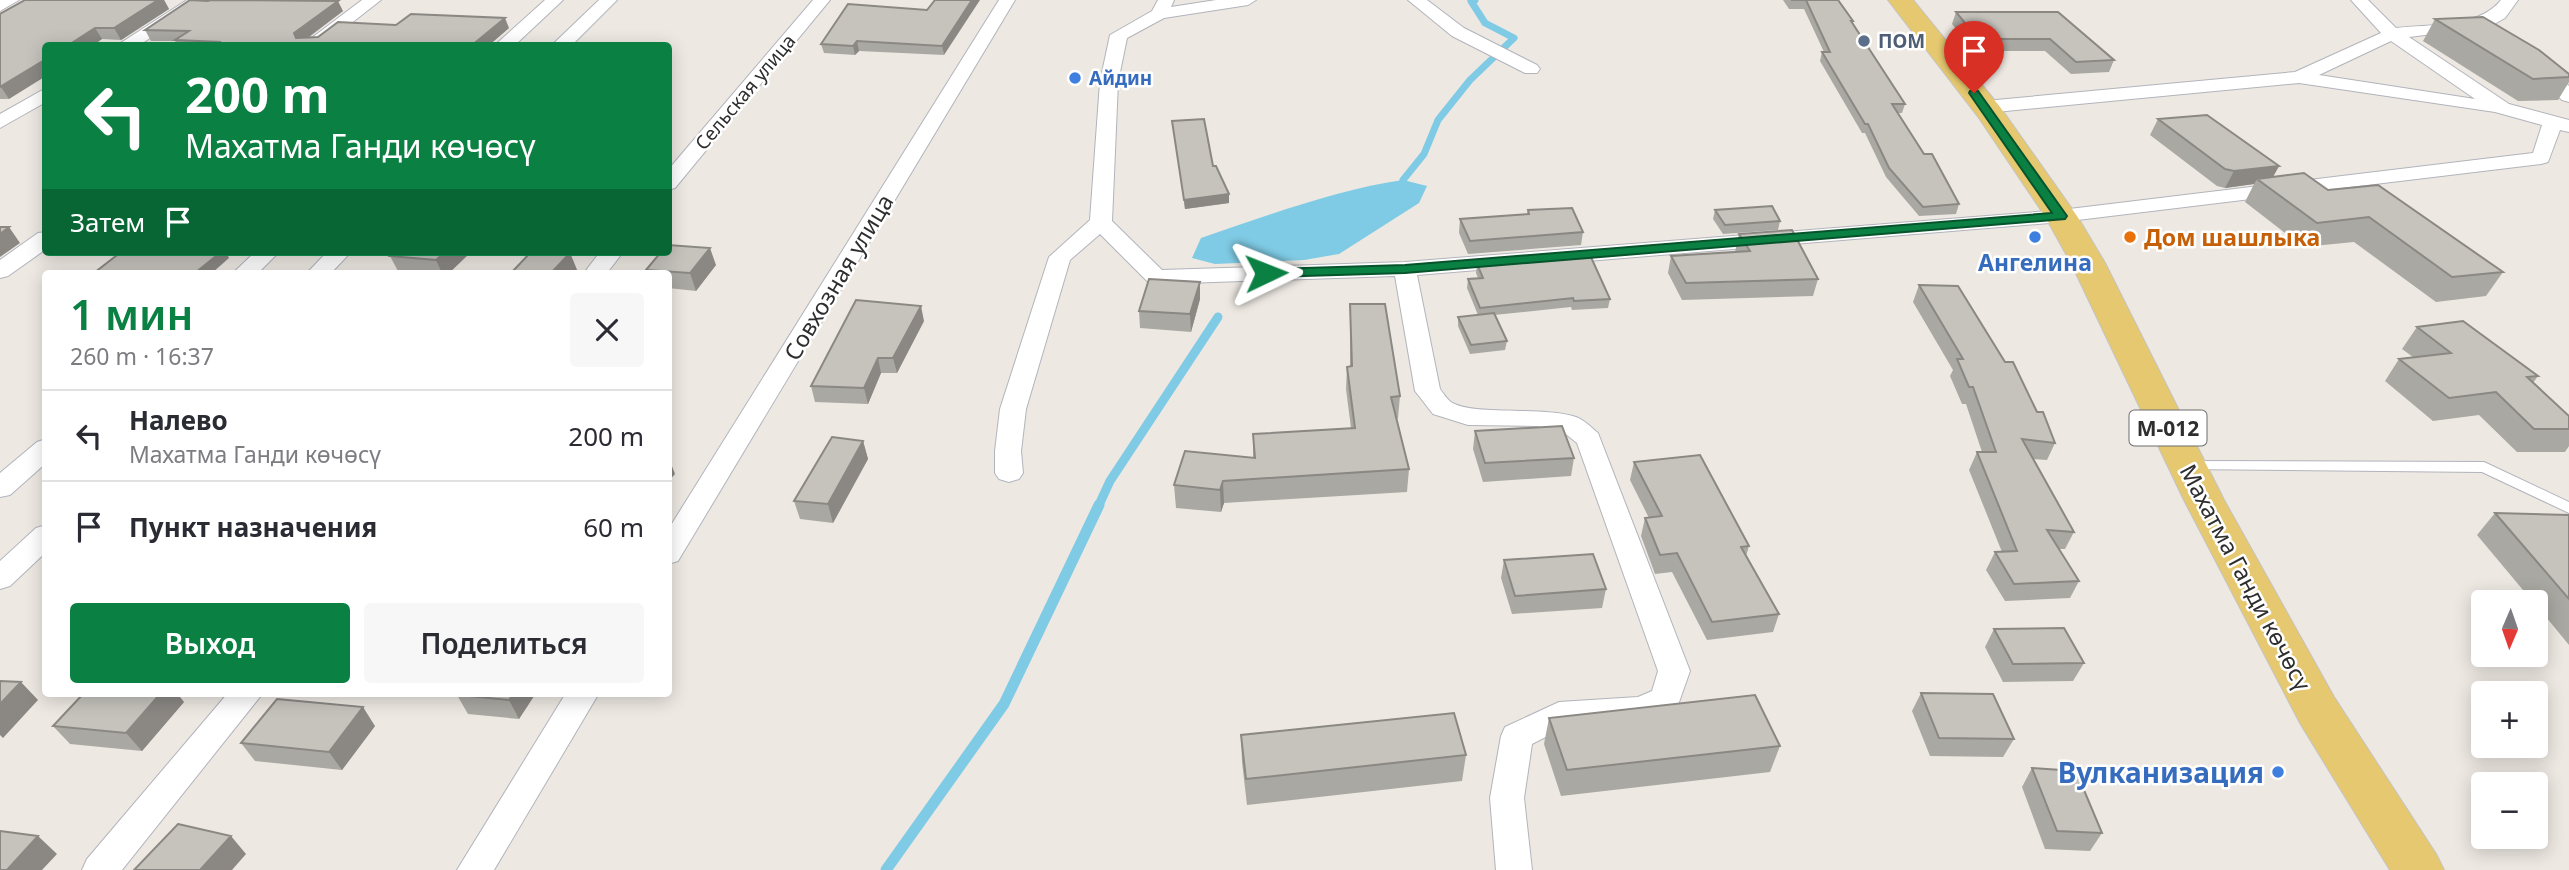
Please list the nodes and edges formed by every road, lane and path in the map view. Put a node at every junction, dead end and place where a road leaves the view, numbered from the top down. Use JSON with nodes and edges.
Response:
{"nodes":[{"id":1,"x":11,"y":0,"type":"edge"},
{"id":2,"x":199,"y":0,"type":"edge"},
{"id":3,"x":373,"y":0,"type":"edge"},
{"id":4,"x":555,"y":0,"type":"edge"},
{"id":5,"x":609,"y":0,"type":"edge"},
{"id":6,"x":822,"y":0,"type":"edge"},
{"id":7,"x":1007,"y":0,"type":"edge"},
{"id":8,"x":1248,"y":0,"type":"edge"},
{"id":9,"x":1416,"y":0,"type":"edge"},
{"id":10,"x":1900,"y":0,"type":"edge"},
{"id":11,"x":2358,"y":0,"type":"edge"},
{"id":12,"x":2510,"y":0,"type":"edge"},
{"id":13,"x":0,"y":6,"type":"edge"},
{"id":14,"x":1163,"y":7,"type":"edge"},
{"id":15,"x":2392,"y":34,"type":"junction"},
{"id":16,"x":131,"y":42,"type":"edge"},
{"id":17,"x":315,"y":42,"type":"edge"},
{"id":18,"x":508,"y":42,"type":"edge"},
{"id":19,"x":564,"y":42,"type":"edge"},
{"id":20,"x":2524,"y":56,"type":"edge"},
{"id":21,"x":1531,"y":69,"type":"dead end"},
{"id":22,"x":2299,"y":77,"type":"junction"},
{"id":23,"x":42,"y":96,"type":"edge"},
{"id":24,"x":2569,"y":96,"type":"edge"},
{"id":25,"x":1985,"y":107,"type":"junction"},
{"id":26,"x":2502,"y":108,"type":"junction"},
{"id":27,"x":0,"y":122,"type":"edge"},
{"id":28,"x":2561,"y":124,"type":"edge"},
{"id":29,"x":672,"y":179,"type":"edge"},
{"id":30,"x":2061,"y":216,"type":"junction"},
{"id":31,"x":1101,"y":222,"type":"junction"},
{"id":32,"x":42,"y":240,"type":"edge"},
{"id":33,"x":263,"y":256,"type":"edge"},
{"id":34,"x":336,"y":256,"type":"edge"},
{"id":35,"x":609,"y":256,"type":"edge"},
{"id":36,"x":1405,"y":269,"type":"junction"},
{"id":37,"x":247,"y":270,"type":"edge"},
{"id":38,"x":321,"y":270,"type":"edge"},
{"id":39,"x":597,"y":270,"type":"edge"},
{"id":40,"x":0,"y":271,"type":"edge"},
{"id":41,"x":42,"y":451,"type":"edge"},
{"id":42,"x":2187,"y":467,"type":"junction"},
{"id":43,"x":1009,"y":473,"type":"dead end"},
{"id":44,"x":0,"y":488,"type":"edge"},
{"id":45,"x":2569,"y":508,"type":"edge"},
{"id":46,"x":42,"y":539,"type":"edge"},
{"id":47,"x":672,"y":547,"type":"edge"},
{"id":48,"x":0,"y":578,"type":"edge"},
{"id":49,"x":244,"y":697,"type":"edge"},
{"id":50,"x":581,"y":697,"type":"edge"},
{"id":51,"x":2418,"y":867,"type":"edge"},
{"id":52,"x":100,"y":870,"type":"edge"},
{"id":53,"x":475,"y":870,"type":"edge"},
{"id":54,"x":1514,"y":870,"type":"edge"}],
"edges":[{"from":1,"to":13,"type":"street"},
{"from":2,"to":16,"type":"street"},
{"from":3,"to":17,"type":"street"},
{"from":4,"to":18,"type":"street"},
{"from":5,"to":19,"type":"street"},
{"from":6,"to":29,"type":"street","name":"Сельская улица"},
{"from":7,"to":47,"type":"street","name":"Совхозная улица"},
{"from":8,"to":14,"type":"street"},
{"from":9,"to":21,"type":"street"},
{"from":10,"to":25,"type":"main road","name":"Махатма Ганди көчөсү","number":"М-012"},
{"from":11,"to":15,"type":"street"},
{"from":12,"to":15,"type":"street"},
{"from":14,"to":31,"type":"street"},
{"from":15,"to":22,"type":"street"},
{"from":15,"to":26,"type":"street"},
{"from":20,"to":24,"type":"street"},
{"from":22,"to":25,"type":"street"},
{"from":22,"to":26,"type":"street"},
{"from":23,"to":27,"type":"street"},
{"from":25,"to":30,"type":"main road","name":"Махатма Ганди көчөсү","number":"М-012"},
{"from":26,"to":28,"type":"street"},
{"from":28,"to":30,"type":"street"},
{"from":30,"to":36,"type":"street"},
{"from":30,"to":42,"type":"main road","name":"Махатма Ганди көчөсү","number":"М-012"},
{"from":31,"to":36,"type":"street"},
{"from":31,"to":43,"type":"street"},
{"from":32,"to":40,"type":"street"},
{"from":33,"to":37,"type":"street"},
{"from":34,"to":38,"type":"street"},
{"from":35,"to":39,"type":"street"},
{"from":36,"to":54,"type":"street"},
{"from":41,"to":44,"type":"street"},
{"from":42,"to":45,"type":"lane"},
{"from":42,"to":51,"type":"main road","name":"Махатма Ганди көчөсү","number":"М-012"},
{"from":46,"to":48,"type":"street"},
{"from":49,"to":52,"type":"street"},
{"from":50,"to":53,"type":"street"}]}
